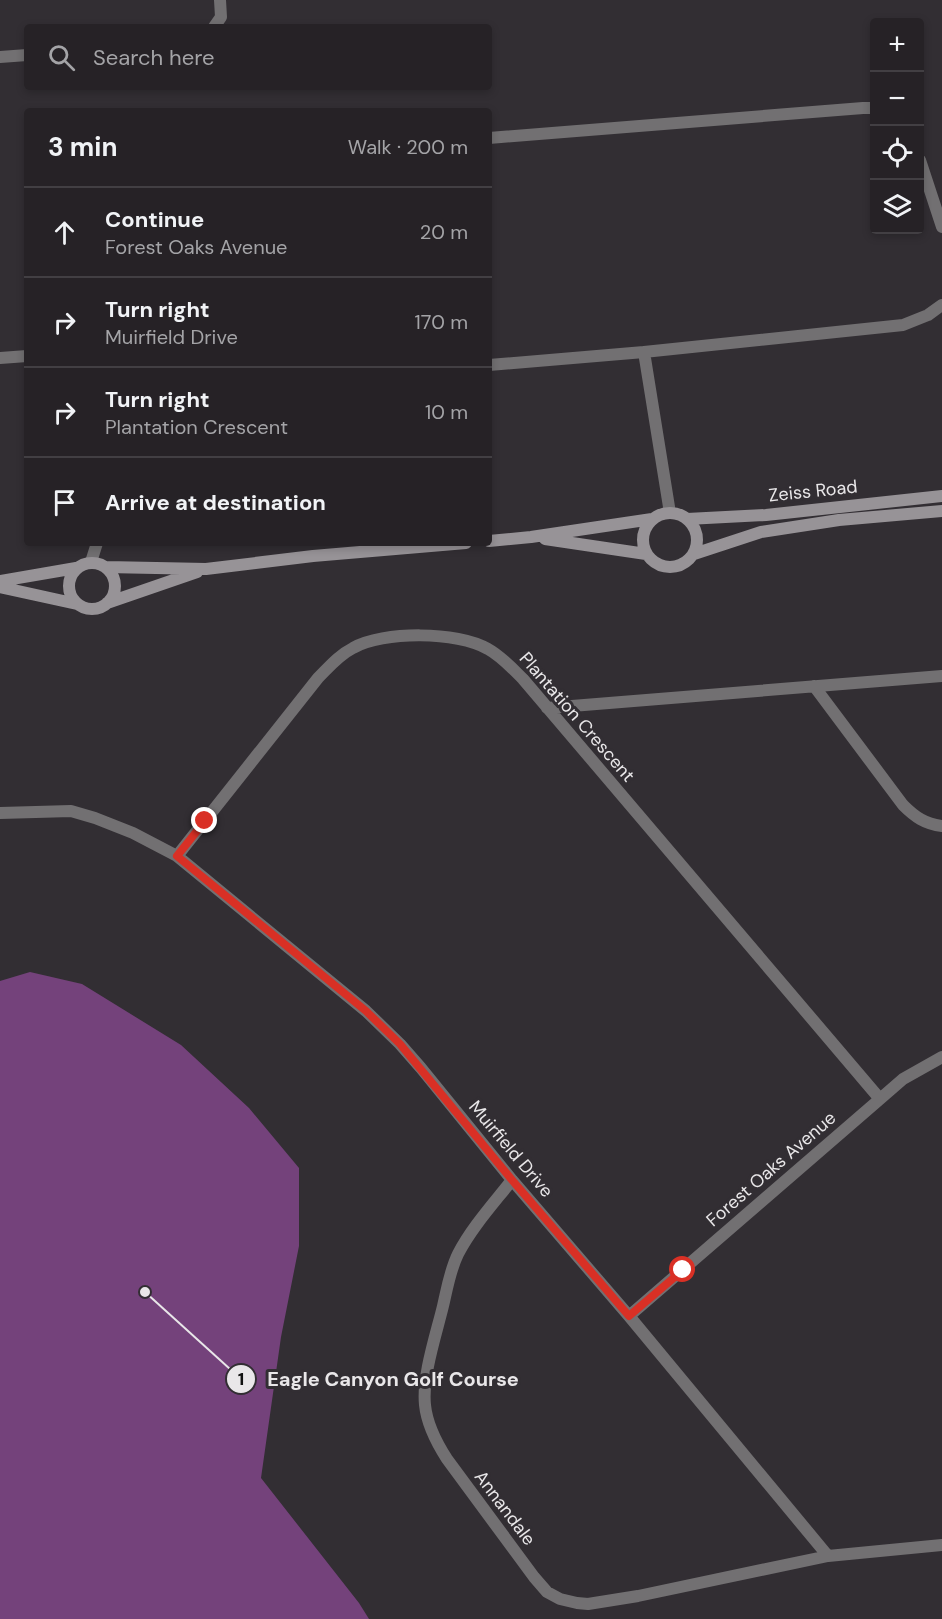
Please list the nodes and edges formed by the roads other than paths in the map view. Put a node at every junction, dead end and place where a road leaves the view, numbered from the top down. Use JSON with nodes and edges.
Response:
{"nodes":[{"id":1,"x":220,"y":0,"type":"edge"},
{"id":2,"x":216,"y":24,"type":"edge"},
{"id":3,"x":24,"y":55,"type":"edge"},
{"id":4,"x":0,"y":57,"type":"edge"},
{"id":5,"x":870,"y":108,"type":"edge"},
{"id":6,"x":492,"y":138,"type":"edge"},
{"id":7,"x":924,"y":172,"type":"edge"},
{"id":8,"x":942,"y":227,"type":"edge"},
{"id":9,"x":942,"y":306,"type":"edge"},
{"id":10,"x":644,"y":352,"type":"junction"},
{"id":11,"x":24,"y":356,"type":"edge"},
{"id":12,"x":0,"y":358,"type":"edge"},
{"id":13,"x":492,"y":365,"type":"edge"},
{"id":14,"x":942,"y":496,"type":"edge"},
{"id":15,"x":942,"y":511,"type":"edge"},
{"id":16,"x":670,"y":513,"type":"junction"},
{"id":17,"x":652,"y":519,"type":"junction"},
{"id":18,"x":687,"y":519,"type":"junction"},
{"id":19,"x":531,"y":537,"type":"junction"},
{"id":20,"x":492,"y":541,"type":"edge"},
{"id":21,"x":96,"y":546,"type":"edge"},
{"id":22,"x":431,"y":546,"type":"edge"},
{"id":23,"x":646,"y":554,"type":"junction"},
{"id":24,"x":694,"y":554,"type":"junction"},
{"id":25,"x":91,"y":562,"type":"junction"},
{"id":26,"x":106,"y":567,"type":"junction"},
{"id":27,"x":76,"y":568,"type":"junction"},
{"id":28,"x":206,"y":569,"type":"junction"},
{"id":29,"x":0,"y":581,"type":"edge"},
{"id":30,"x":0,"y":587,"type":"edge"},
{"id":31,"x":107,"y":603,"type":"junction"},
{"id":32,"x":77,"y":604,"type":"junction"},
{"id":33,"x":942,"y":676,"type":"edge"},
{"id":34,"x":814,"y":686,"type":"junction"},
{"id":35,"x":548,"y":708,"type":"junction"},
{"id":36,"x":0,"y":813,"type":"edge"},
{"id":37,"x":942,"y":826,"type":"edge"},
{"id":38,"x":177,"y":856,"type":"junction"},
{"id":39,"x":942,"y":1058,"type":"edge"},
{"id":40,"x":880,"y":1099,"type":"junction"},
{"id":41,"x":512,"y":1180,"type":"junction"},
{"id":42,"x":629,"y":1316,"type":"junction"},
{"id":43,"x":942,"y":1545,"type":"edge"},
{"id":44,"x":828,"y":1556,"type":"junction"}],
"edges":[{"from":1,"to":2,"type":"street"},
{"from":3,"to":4,"type":"street"},
{"from":5,"to":6,"type":"street"},
{"from":7,"to":8,"type":"street"},
{"from":9,"to":10,"type":"street"},
{"from":10,"to":13,"type":"street"},
{"from":10,"to":16,"type":"street"},
{"from":11,"to":12,"type":"street"},
{"from":14,"to":18,"type":"street","name":"Zeiss Road"},
{"from":15,"to":24,"type":"street","name":"Zeiss Road"},
{"from":16,"to":17,"type":"street"},
{"from":16,"to":18,"type":"street"},
{"from":17,"to":19,"type":"street"},
{"from":17,"to":23,"type":"street"},
{"from":18,"to":24,"type":"street"},
{"from":19,"to":20,"type":"street"},
{"from":19,"to":23,"type":"street"},
{"from":21,"to":25,"type":"street"},
{"from":22,"to":28,"type":"street"},
{"from":23,"to":24,"type":"street"},
{"from":25,"to":26,"type":"street"},
{"from":25,"to":27,"type":"street"},
{"from":26,"to":28,"type":"street"},
{"from":26,"to":31,"type":"street"},
{"from":27,"to":29,"type":"street"},
{"from":27,"to":32,"type":"street"},
{"from":28,"to":31,"type":"street"},
{"from":30,"to":32,"type":"street"},
{"from":31,"to":32,"type":"street"},
{"from":33,"to":34,"type":"street"},
{"from":34,"to":35,"type":"street"},
{"from":34,"to":37,"type":"street"},
{"from":35,"to":38,"type":"street","name":"Plantation Crescent"},
{"from":35,"to":40,"type":"street","name":"Plantation Crescent"},
{"from":36,"to":38,"type":"street","name":"Muirfield Drive"},
{"from":38,"to":41,"type":"street","name":"Muirfield Drive"},
{"from":39,"to":40,"type":"street","name":"Forest Oaks Avenue"},
{"from":40,"to":42,"type":"street","name":"Forest Oaks Avenue"},
{"from":41,"to":42,"type":"street","name":"Muirfield Drive"},
{"from":41,"to":44,"type":"street","name":"Annandale"},
{"from":42,"to":44,"type":"street","name":"Muirfield Drive"},
{"from":43,"to":44,"type":"street"}]}
